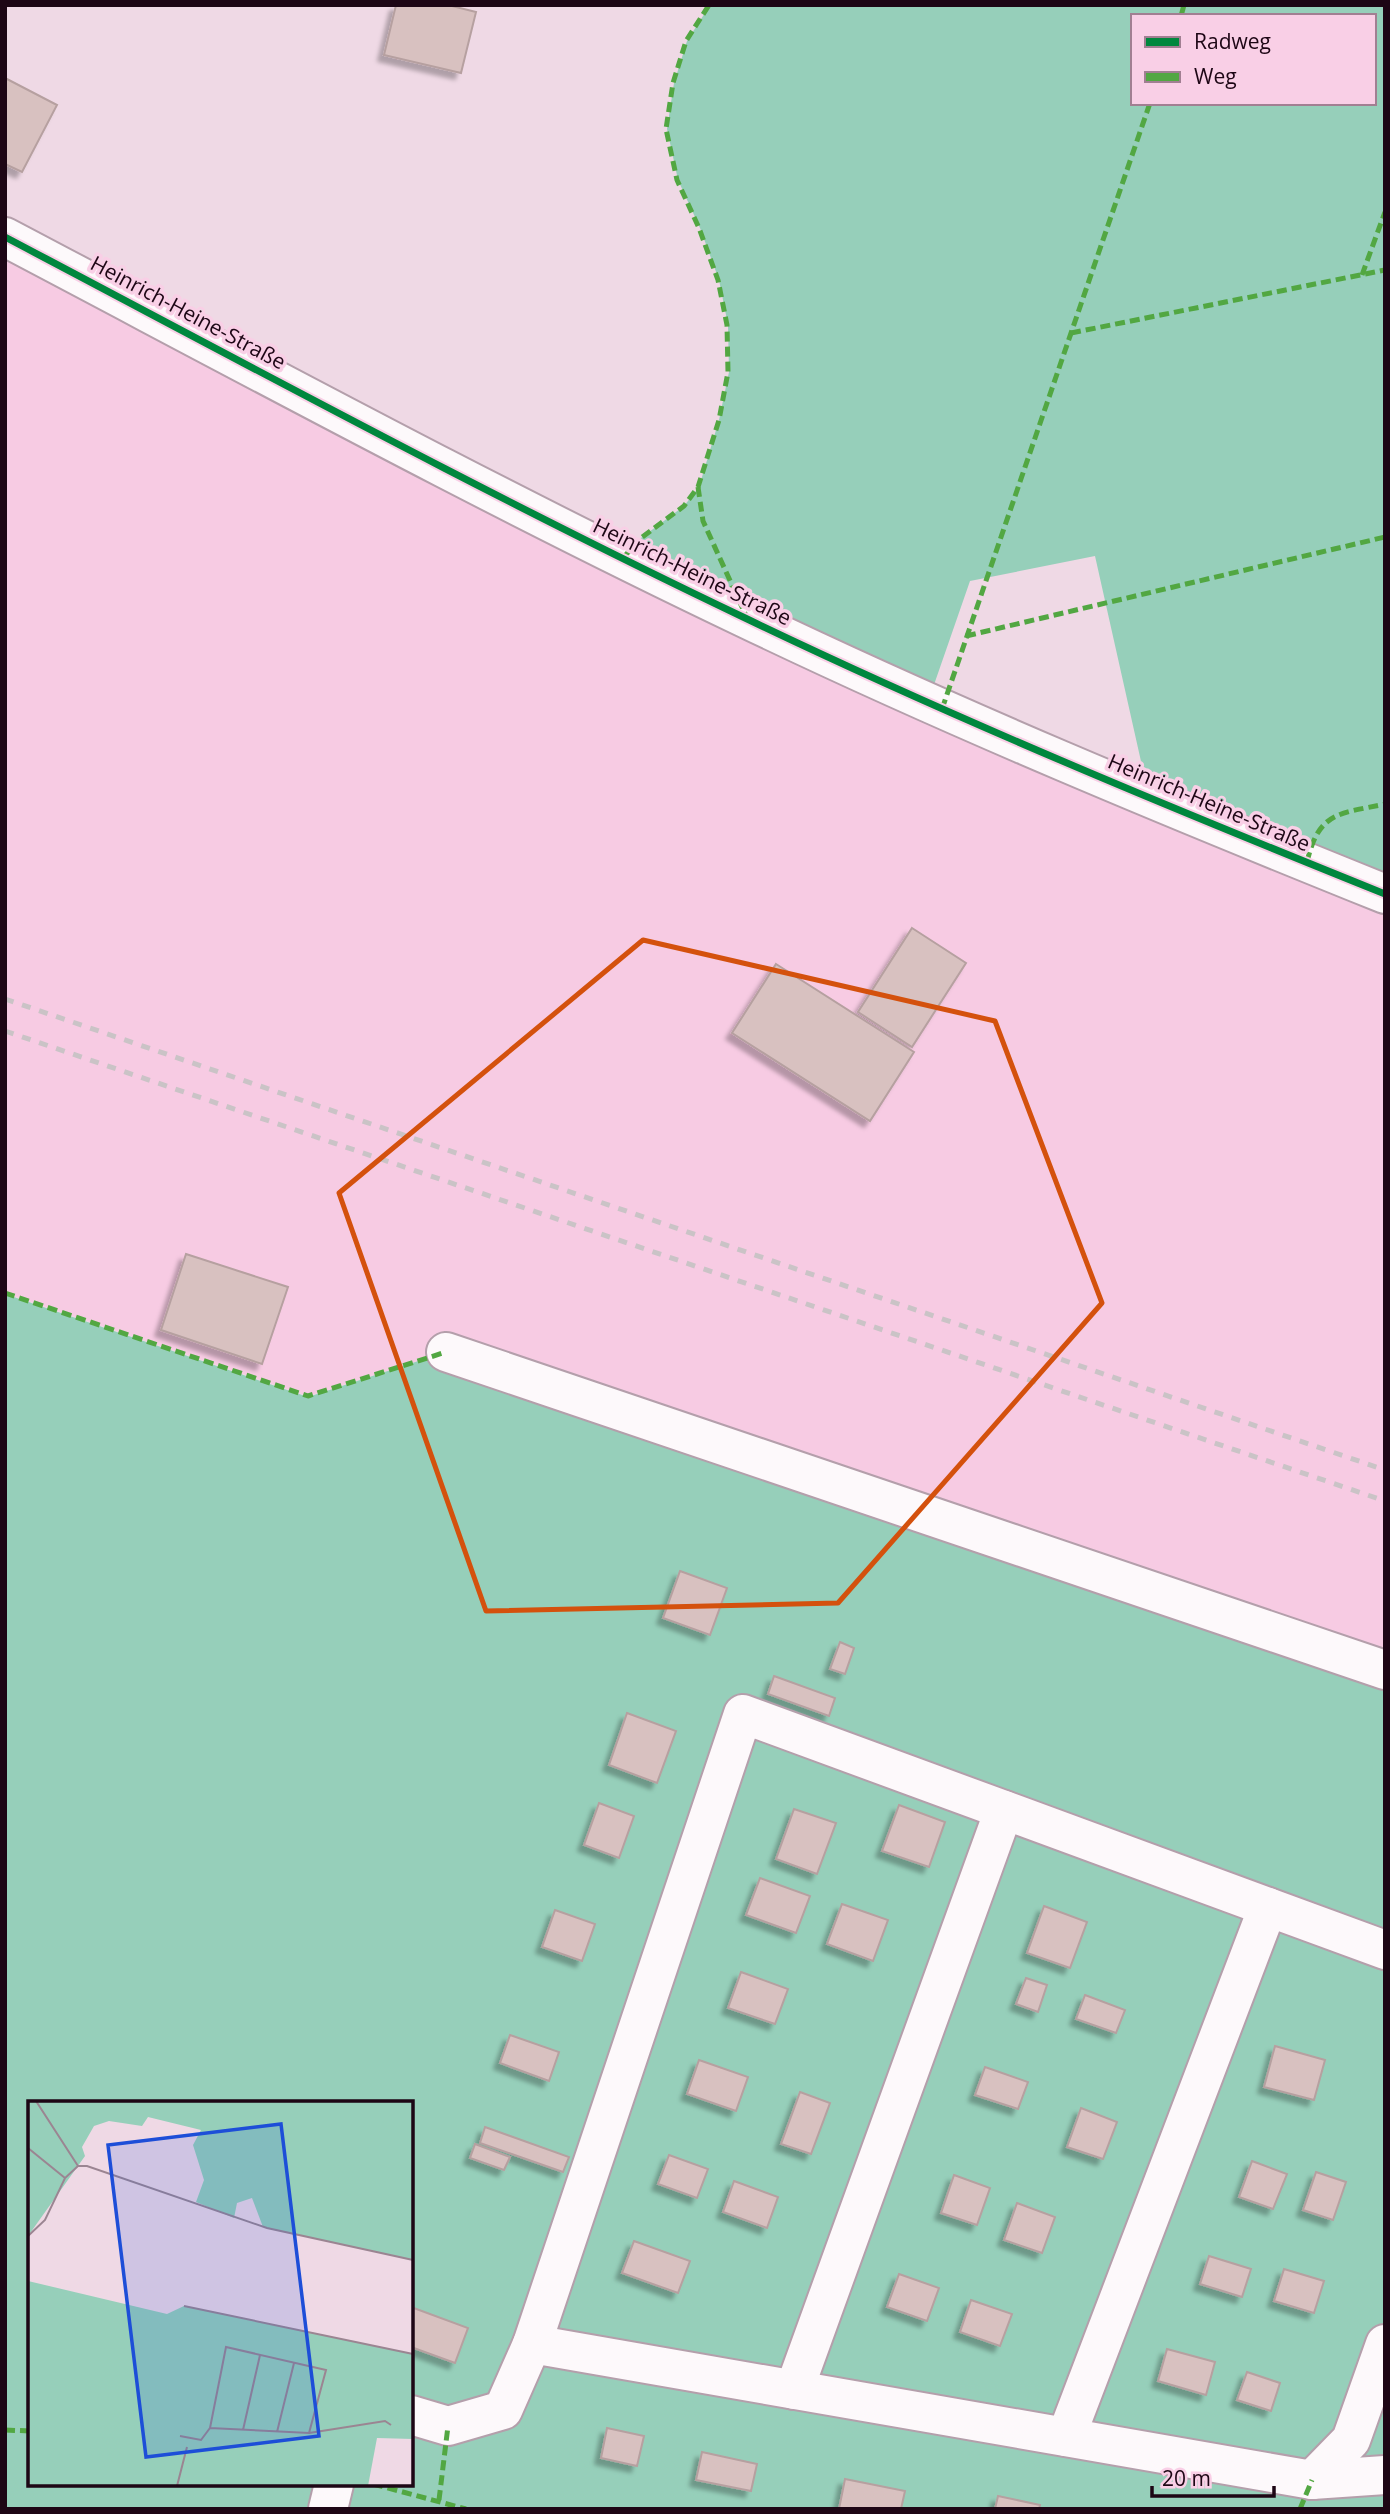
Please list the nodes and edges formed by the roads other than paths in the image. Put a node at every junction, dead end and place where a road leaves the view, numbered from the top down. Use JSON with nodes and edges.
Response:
{"nodes":[{"id":1,"x":5,"y":237,"type":"edge"},
{"id":2,"x":1385,"y":894,"type":"edge"},
{"id":3,"x":446,"y":1352,"type":"dead end"},
{"id":4,"x":1385,"y":1670,"type":"edge"},
{"id":5,"x":1004,"y":1810,"type":"junction"},
{"id":6,"x":1268,"y":1908,"type":"junction"},
{"id":7,"x":1385,"y":1951,"type":"edge"},
{"id":8,"x":532,"y":2344,"type":"junction"},
{"id":9,"x":1385,"y":2344,"type":"edge"},
{"id":10,"x":794,"y":2390,"type":"junction"},
{"id":11,"x":413,"y":2416,"type":"edge"},
{"id":12,"x":1066,"y":2437,"type":"junction"},
{"id":13,"x":1385,"y":2475,"type":"edge"},
{"id":14,"x":1312,"y":2480,"type":"junction"},
{"id":15,"x":334,"y":2486,"type":"edge"},
{"id":16,"x":328,"y":2509,"type":"edge"}],
"edges":[{"from":1,"to":2,"type":"street","name":"Heinrich-Heine-Straße"},
{"from":3,"to":4,"type":"street"},
{"from":5,"to":6,"type":"street"},
{"from":5,"to":8,"type":"street"},
{"from":5,"to":10,"type":"street"},
{"from":6,"to":7,"type":"street"},
{"from":6,"to":12,"type":"street"},
{"from":8,"to":10,"type":"street"},
{"from":8,"to":11,"type":"street"},
{"from":9,"to":14,"type":"street"},
{"from":10,"to":12,"type":"street"},
{"from":12,"to":14,"type":"street"},
{"from":13,"to":14,"type":"street"},
{"from":15,"to":16,"type":"street"}]}
